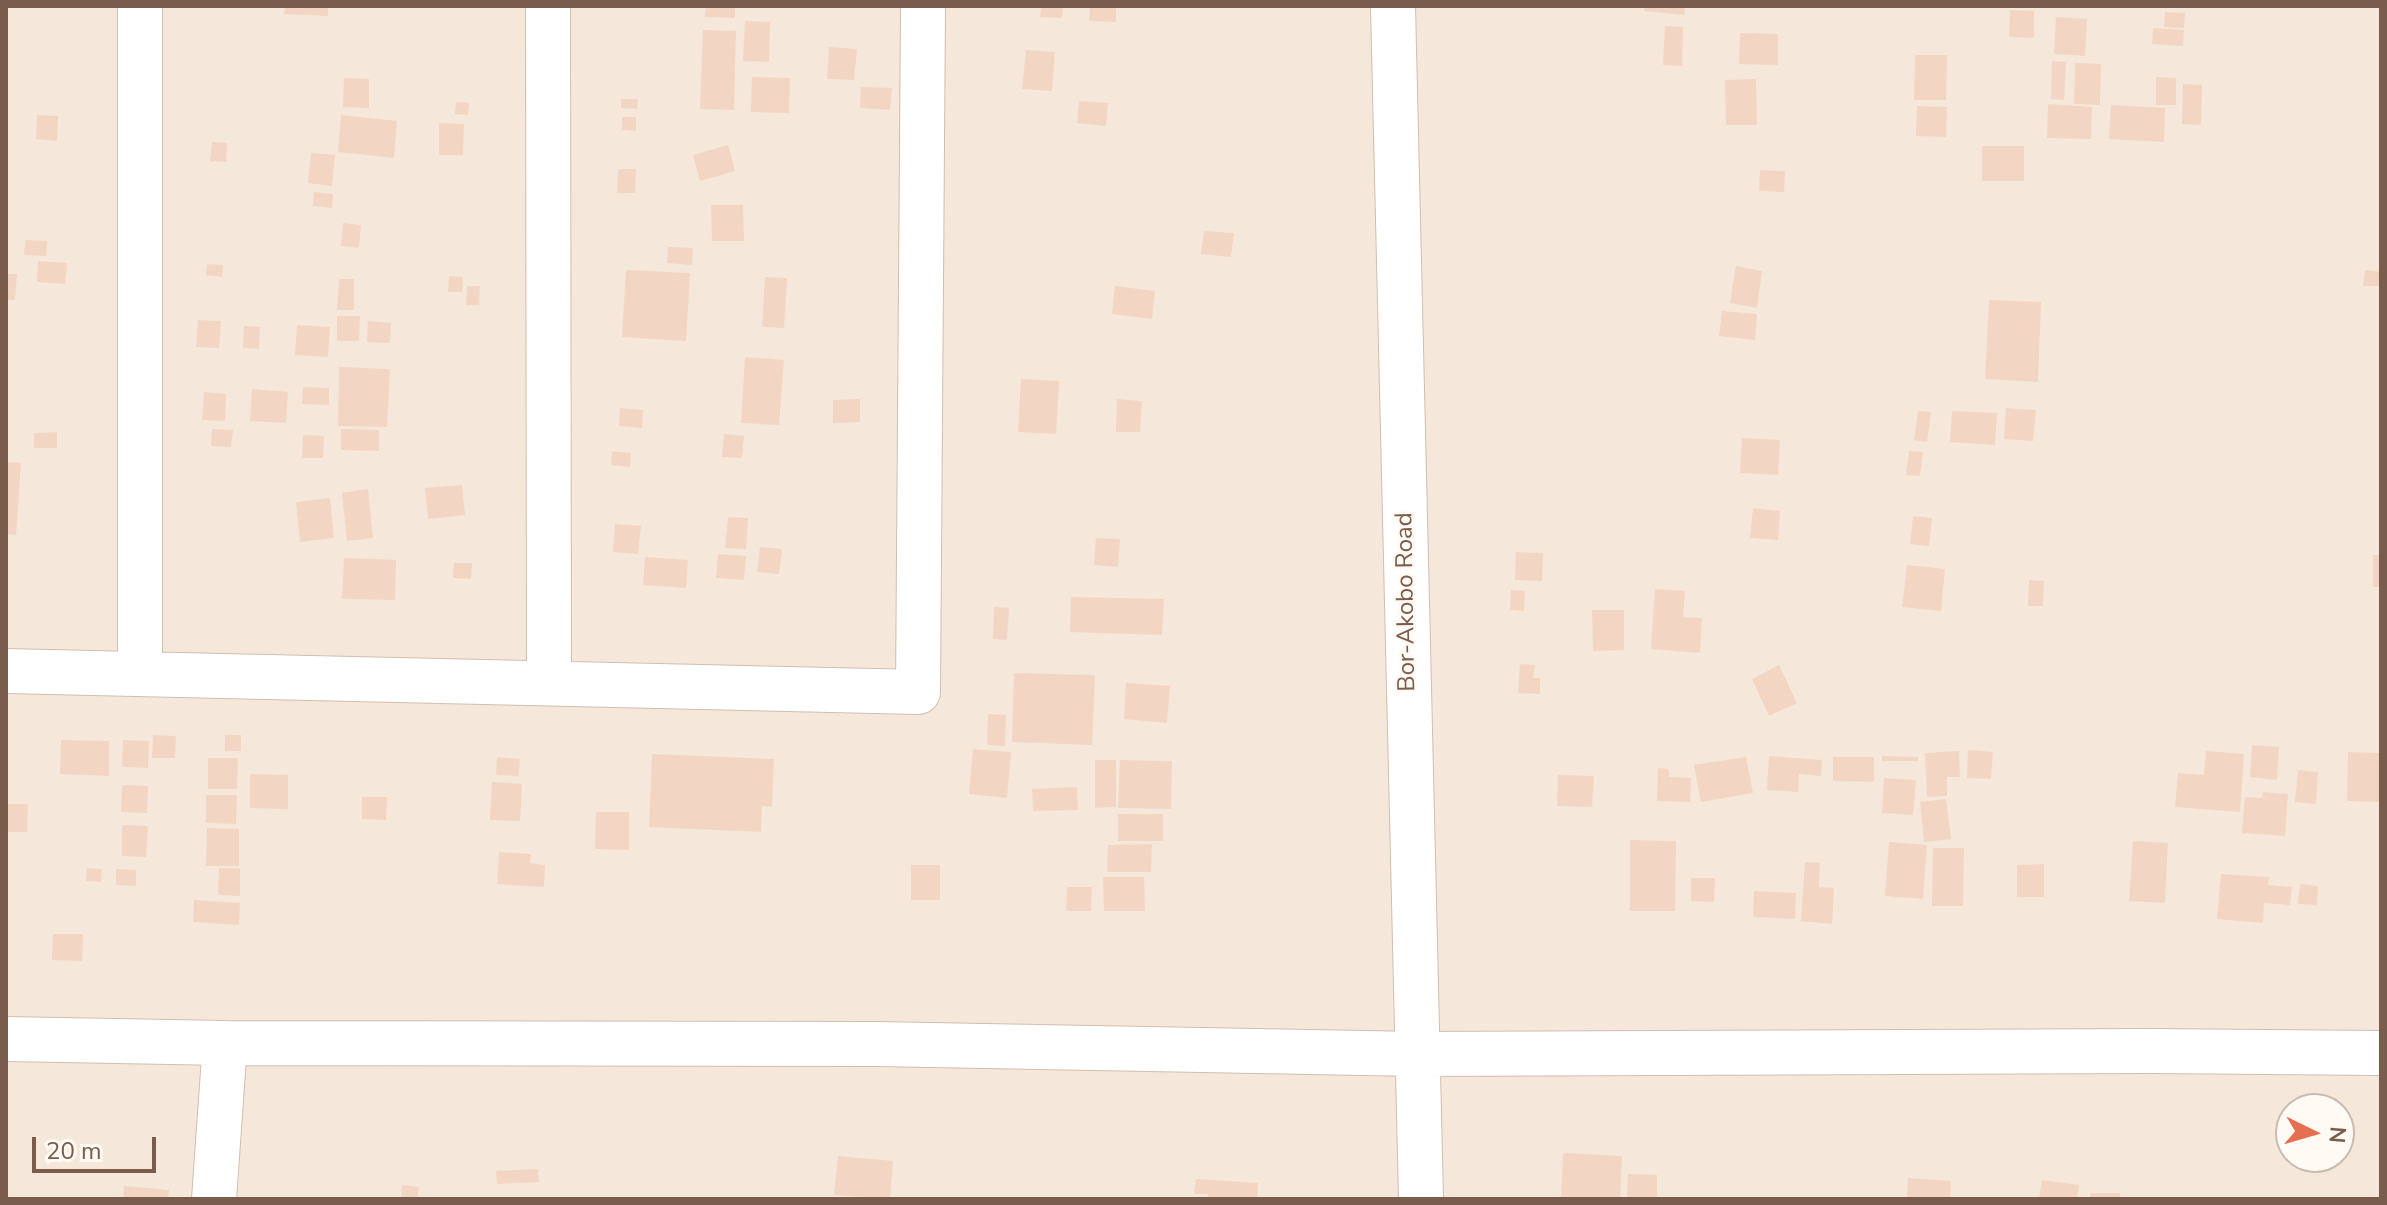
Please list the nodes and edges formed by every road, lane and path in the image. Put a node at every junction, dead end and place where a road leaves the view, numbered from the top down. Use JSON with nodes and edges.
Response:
{"nodes":[{"id":1,"x":140,"y":6,"type":"edge"},
{"id":2,"x":548,"y":6,"type":"edge"},
{"id":3,"x":923,"y":6,"type":"edge"},
{"id":4,"x":1393,"y":6,"type":"edge"},
{"id":5,"x":6,"y":671,"type":"edge"},
{"id":6,"x":140,"y":674,"type":"junction"},
{"id":7,"x":549,"y":683,"type":"junction"},
{"id":8,"x":6,"y":1039,"type":"edge"},
{"id":9,"x":225,"y":1043,"type":"junction"},
{"id":10,"x":2381,"y":1053,"type":"edge"},
{"id":11,"x":1418,"y":1054,"type":"junction"},
{"id":12,"x":214,"y":1199,"type":"edge"},
{"id":13,"x":1421,"y":1199,"type":"edge"}],
"edges":[{"from":1,"to":6,"type":"street"},
{"from":2,"to":7,"type":"street"},
{"from":3,"to":7,"type":"street"},
{"from":4,"to":11,"type":"street","name":"Bor-Akobo Road"},
{"from":5,"to":6,"type":"street"},
{"from":6,"to":7,"type":"street"},
{"from":8,"to":9,"type":"street"},
{"from":9,"to":11,"type":"street"},
{"from":9,"to":12,"type":"street"},
{"from":10,"to":11,"type":"street"},
{"from":11,"to":13,"type":"street","name":"Bor-Akobo Road"}]}
